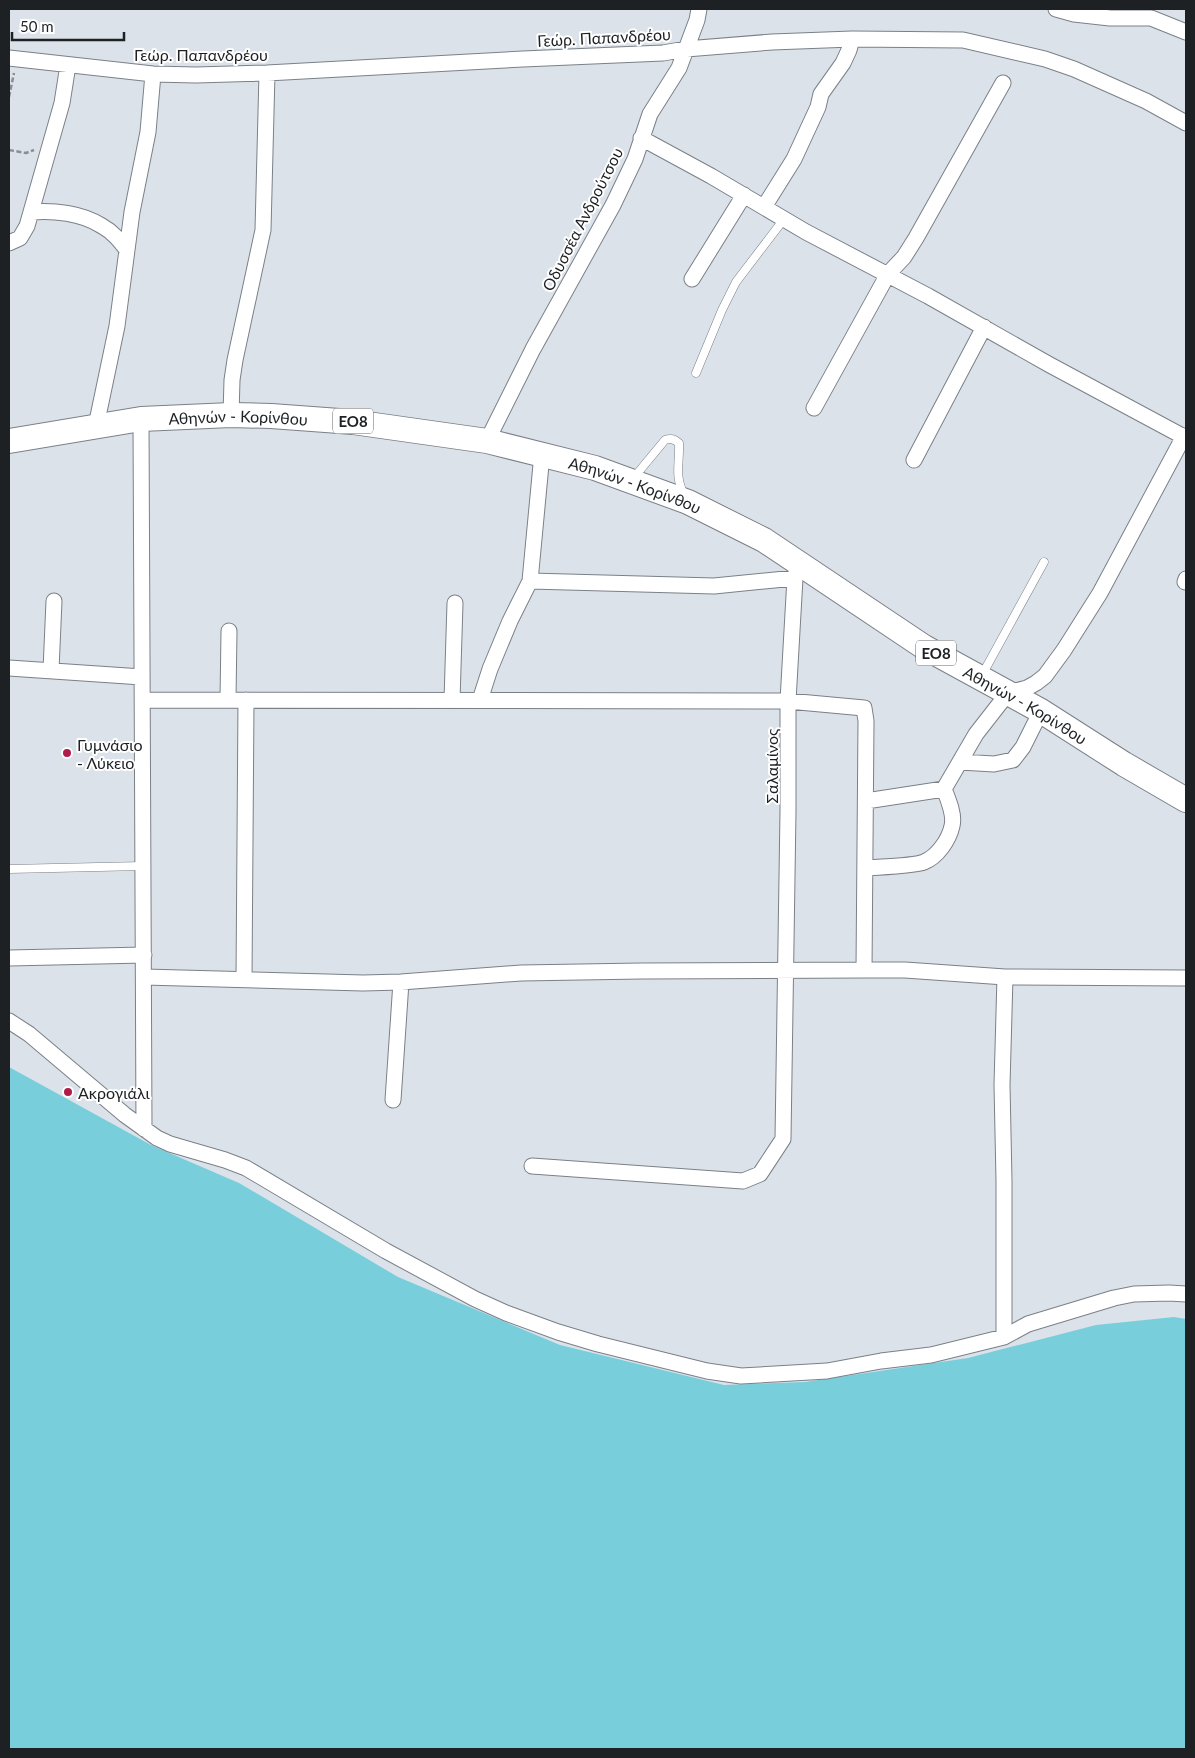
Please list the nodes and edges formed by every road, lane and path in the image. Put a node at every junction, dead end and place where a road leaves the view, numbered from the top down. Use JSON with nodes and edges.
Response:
{"nodes":[{"id":1,"x":699,"y":9,"type":"edge"},
{"id":2,"x":1056,"y":9,"type":"edge"},
{"id":3,"x":1186,"y":32,"type":"edge"},
{"id":4,"x":852,"y":38,"type":"junction"},
{"id":5,"x":686,"y":49,"type":"junction"},
{"id":6,"x":12,"y":59,"type":"edge"},
{"id":7,"x":68,"y":65,"type":"junction"},
{"id":8,"x":267,"y":73,"type":"junction"},
{"id":9,"x":153,"y":74,"type":"junction"},
{"id":10,"x":13,"y":80,"type":"junction"},
{"id":11,"x":9,"y":83,"type":"edge"},
{"id":12,"x":1003,"y":83,"type":"dead end"},
{"id":13,"x":9,"y":97,"type":"edge"},
{"id":14,"x":1186,"y":123,"type":"edge"},
{"id":15,"x":641,"y":138,"type":"junction"},
{"id":16,"x":50,"y":141,"type":"junction"},
{"id":17,"x":9,"y":150,"type":"edge"},
{"id":18,"x":744,"y":195,"type":"junction"},
{"id":19,"x":764,"y":207,"type":"junction"},
{"id":20,"x":30,"y":212,"type":"junction"},
{"id":21,"x":784,"y":219,"type":"junction"},
{"id":22,"x":10,"y":246,"type":"edge"},
{"id":23,"x":127,"y":250,"type":"junction"},
{"id":24,"x":888,"y":274,"type":"junction"},
{"id":25,"x":692,"y":279,"type":"dead end"},
{"id":26,"x":984,"y":327,"type":"junction"},
{"id":27,"x":696,"y":374,"type":"dead end"},
{"id":28,"x":814,"y":408,"type":"dead end"},
{"id":29,"x":231,"y":415,"type":"junction"},
{"id":30,"x":141,"y":420,"type":"junction"},
{"id":31,"x":96,"y":426,"type":"junction"},
{"id":32,"x":1185,"y":437,"type":"edge"},
{"id":33,"x":9,"y":441,"type":"edge"},
{"id":34,"x":487,"y":441,"type":"junction"},
{"id":35,"x":542,"y":454,"type":"junction"},
{"id":36,"x":914,"y":460,"type":"dead end"},
{"id":37,"x":628,"y":480,"type":"junction"},
{"id":38,"x":688,"y":502,"type":"junction"},
{"id":39,"x":1044,"y":562,"type":"dead end"},
{"id":40,"x":797,"y":570,"type":"junction"},
{"id":41,"x":530,"y":581,"type":"junction"},
{"id":42,"x":54,"y":602,"type":"dead end"},
{"id":43,"x":455,"y":603,"type":"dead end"},
{"id":44,"x":230,"y":631,"type":"dead end"},
{"id":45,"x":9,"y":668,"type":"edge"},
{"id":46,"x":51,"y":670,"type":"junction"},
{"id":47,"x":142,"y":677,"type":"junction"},
{"id":48,"x":980,"y":679,"type":"junction"},
{"id":49,"x":1008,"y":692,"type":"junction"},
{"id":50,"x":143,"y":700,"type":"junction"},
{"id":51,"x":228,"y":700,"type":"junction"},
{"id":52,"x":246,"y":700,"type":"junction"},
{"id":53,"x":452,"y":700,"type":"junction"},
{"id":54,"x":480,"y":700,"type":"junction"},
{"id":55,"x":788,"y":701,"type":"junction"},
{"id":56,"x":1041,"y":711,"type":"junction"},
{"id":57,"x":960,"y":762,"type":"junction"},
{"id":58,"x":944,"y":789,"type":"junction"},
{"id":59,"x":1186,"y":800,"type":"edge"},
{"id":60,"x":866,"y":801,"type":"junction"},
{"id":61,"x":143,"y":866,"type":"junction"},
{"id":62,"x":866,"y":868,"type":"junction"},
{"id":63,"x":9,"y":869,"type":"edge"},
{"id":64,"x":144,"y":955,"type":"junction"},
{"id":65,"x":9,"y":958,"type":"edge"},
{"id":66,"x":786,"y":970,"type":"junction"},
{"id":67,"x":864,"y":970,"type":"junction"},
{"id":68,"x":144,"y":977,"type":"junction"},
{"id":69,"x":1005,"y":977,"type":"junction"},
{"id":70,"x":1186,"y":978,"type":"edge"},
{"id":71,"x":244,"y":980,"type":"junction"},
{"id":72,"x":401,"y":982,"type":"junction"},
{"id":73,"x":9,"y":1021,"type":"edge"},
{"id":74,"x":393,"y":1100,"type":"dead end"},
{"id":75,"x":144,"y":1129,"type":"junction"},
{"id":76,"x":532,"y":1166,"type":"dead end"},
{"id":77,"x":1186,"y":1294,"type":"edge"},
{"id":78,"x":1004,"y":1337,"type":"junction"}],
"edges":[{"from":1,"to":5,"type":"street","name":"Οδυσσέα Ανδρούτσου"},
{"from":2,"to":3,"type":"street"},
{"from":4,"to":5,"type":"street","name":"Γεώρ. Παπανδρέου"},
{"from":4,"to":14,"type":"street","name":"Γεώρ. Παπανδρέου"},
{"from":4,"to":19,"type":"street"},
{"from":5,"to":8,"type":"street","name":"Γεώρ. Παπανδρέου"},
{"from":5,"to":15,"type":"street","name":"Οδυσσέα Ανδρούτσου"},
{"from":6,"to":7,"type":"street","name":"Γεώρ. Παπανδρέου"},
{"from":6,"to":10,"type":"path"},
{"from":7,"to":9,"type":"street","name":"Γεώρ. Παπανδρέου"},
{"from":7,"to":16,"type":"street"},
{"from":8,"to":9,"type":"street","name":"Γεώρ. Παπανδρέου"},
{"from":8,"to":29,"type":"street"},
{"from":9,"to":23,"type":"street"},
{"from":10,"to":11,"type":"path"},
{"from":10,"to":13,"type":"path"},
{"from":12,"to":24,"type":"street"},
{"from":15,"to":18,"type":"street"},
{"from":15,"to":34,"type":"street","name":"Οδυσσέα Ανδρούτσου"},
{"from":16,"to":17,"type":"path"},
{"from":16,"to":20,"type":"street"},
{"from":18,"to":19,"type":"street"},
{"from":18,"to":25,"type":"street"},
{"from":19,"to":21,"type":"street"},
{"from":20,"to":22,"type":"street"},
{"from":20,"to":23,"type":"street"},
{"from":21,"to":24,"type":"street"},
{"from":21,"to":27,"type":"lane"},
{"from":23,"to":31,"type":"street"},
{"from":24,"to":26,"type":"street"},
{"from":24,"to":28,"type":"street"},
{"from":26,"to":32,"type":"street"},
{"from":26,"to":36,"type":"street"},
{"from":29,"to":30,"type":"main road","name":"Αθηνών - Κορίνθου","number":"ΕΟ8"},
{"from":29,"to":34,"type":"main road","name":"Αθηνών - Κορίνθου","number":"ΕΟ8"},
{"from":30,"to":31,"type":"main road","name":"Αθηνών - Κορίνθου","number":"ΕΟ8"},
{"from":30,"to":47,"type":"street"},
{"from":31,"to":33,"type":"main road","name":"Αθηνών - Κορίνθου","number":"ΕΟ8"},
{"from":32,"to":49,"type":"street"},
{"from":34,"to":35,"type":"main road","name":"Αθηνών - Κορίνθου","number":"ΕΟ8"},
{"from":35,"to":37,"type":"main road","name":"Αθηνών - Κορίνθου","number":"ΕΟ8"},
{"from":35,"to":41,"type":"street"},
{"from":37,"to":38,"type":"main road","name":"Αθηνών - Κορίνθου","number":"ΕΟ8"},
{"from":37,"to":38,"type":"lane"},
{"from":38,"to":40,"type":"main road","name":"Αθηνών - Κορίνθου","number":"ΕΟ8"},
{"from":39,"to":48,"type":"lane"},
{"from":40,"to":41,"type":"street"},
{"from":40,"to":48,"type":"main road","name":"Αθηνών - Κορίνθου","number":"ΕΟ8"},
{"from":40,"to":55,"type":"street","name":"Σαλαμίνος"},
{"from":41,"to":54,"type":"street"},
{"from":42,"to":46,"type":"street"},
{"from":43,"to":53,"type":"street"},
{"from":44,"to":51,"type":"street"},
{"from":45,"to":46,"type":"street"},
{"from":46,"to":47,"type":"street"},
{"from":47,"to":50,"type":"street"},
{"from":48,"to":49,"type":"main road","name":"Αθηνών - Κορίνθου","number":"ΕΟ8"},
{"from":49,"to":56,"type":"main road","name":"Αθηνών - Κορίνθου","number":"ΕΟ8"},
{"from":49,"to":57,"type":"street"},
{"from":50,"to":51,"type":"street"},
{"from":50,"to":61,"type":"street"},
{"from":51,"to":52,"type":"street"},
{"from":52,"to":53,"type":"street"},
{"from":52,"to":71,"type":"street"},
{"from":53,"to":54,"type":"street"},
{"from":54,"to":55,"type":"street"},
{"from":55,"to":60,"type":"street"},
{"from":55,"to":66,"type":"street","name":"Σαλαμίνος"},
{"from":56,"to":57,"type":"street"},
{"from":56,"to":59,"type":"main road","name":"Αθηνών - Κορίνθου","number":"ΕΟ8"},
{"from":57,"to":58,"type":"street"},
{"from":58,"to":60,"type":"street"},
{"from":58,"to":62,"type":"street"},
{"from":60,"to":62,"type":"street"},
{"from":61,"to":63,"type":"lane"},
{"from":61,"to":64,"type":"street"},
{"from":62,"to":67,"type":"street"},
{"from":64,"to":65,"type":"street"},
{"from":64,"to":68,"type":"street"},
{"from":66,"to":67,"type":"street"},
{"from":66,"to":72,"type":"street"},
{"from":66,"to":76,"type":"street","name":"Σαλαμίνος"},
{"from":67,"to":69,"type":"street"},
{"from":68,"to":71,"type":"street"},
{"from":68,"to":75,"type":"street"},
{"from":69,"to":70,"type":"street"},
{"from":69,"to":78,"type":"street"},
{"from":71,"to":72,"type":"street"},
{"from":72,"to":74,"type":"street"},
{"from":73,"to":75,"type":"street"},
{"from":75,"to":78,"type":"street"},
{"from":77,"to":78,"type":"street"}]}
